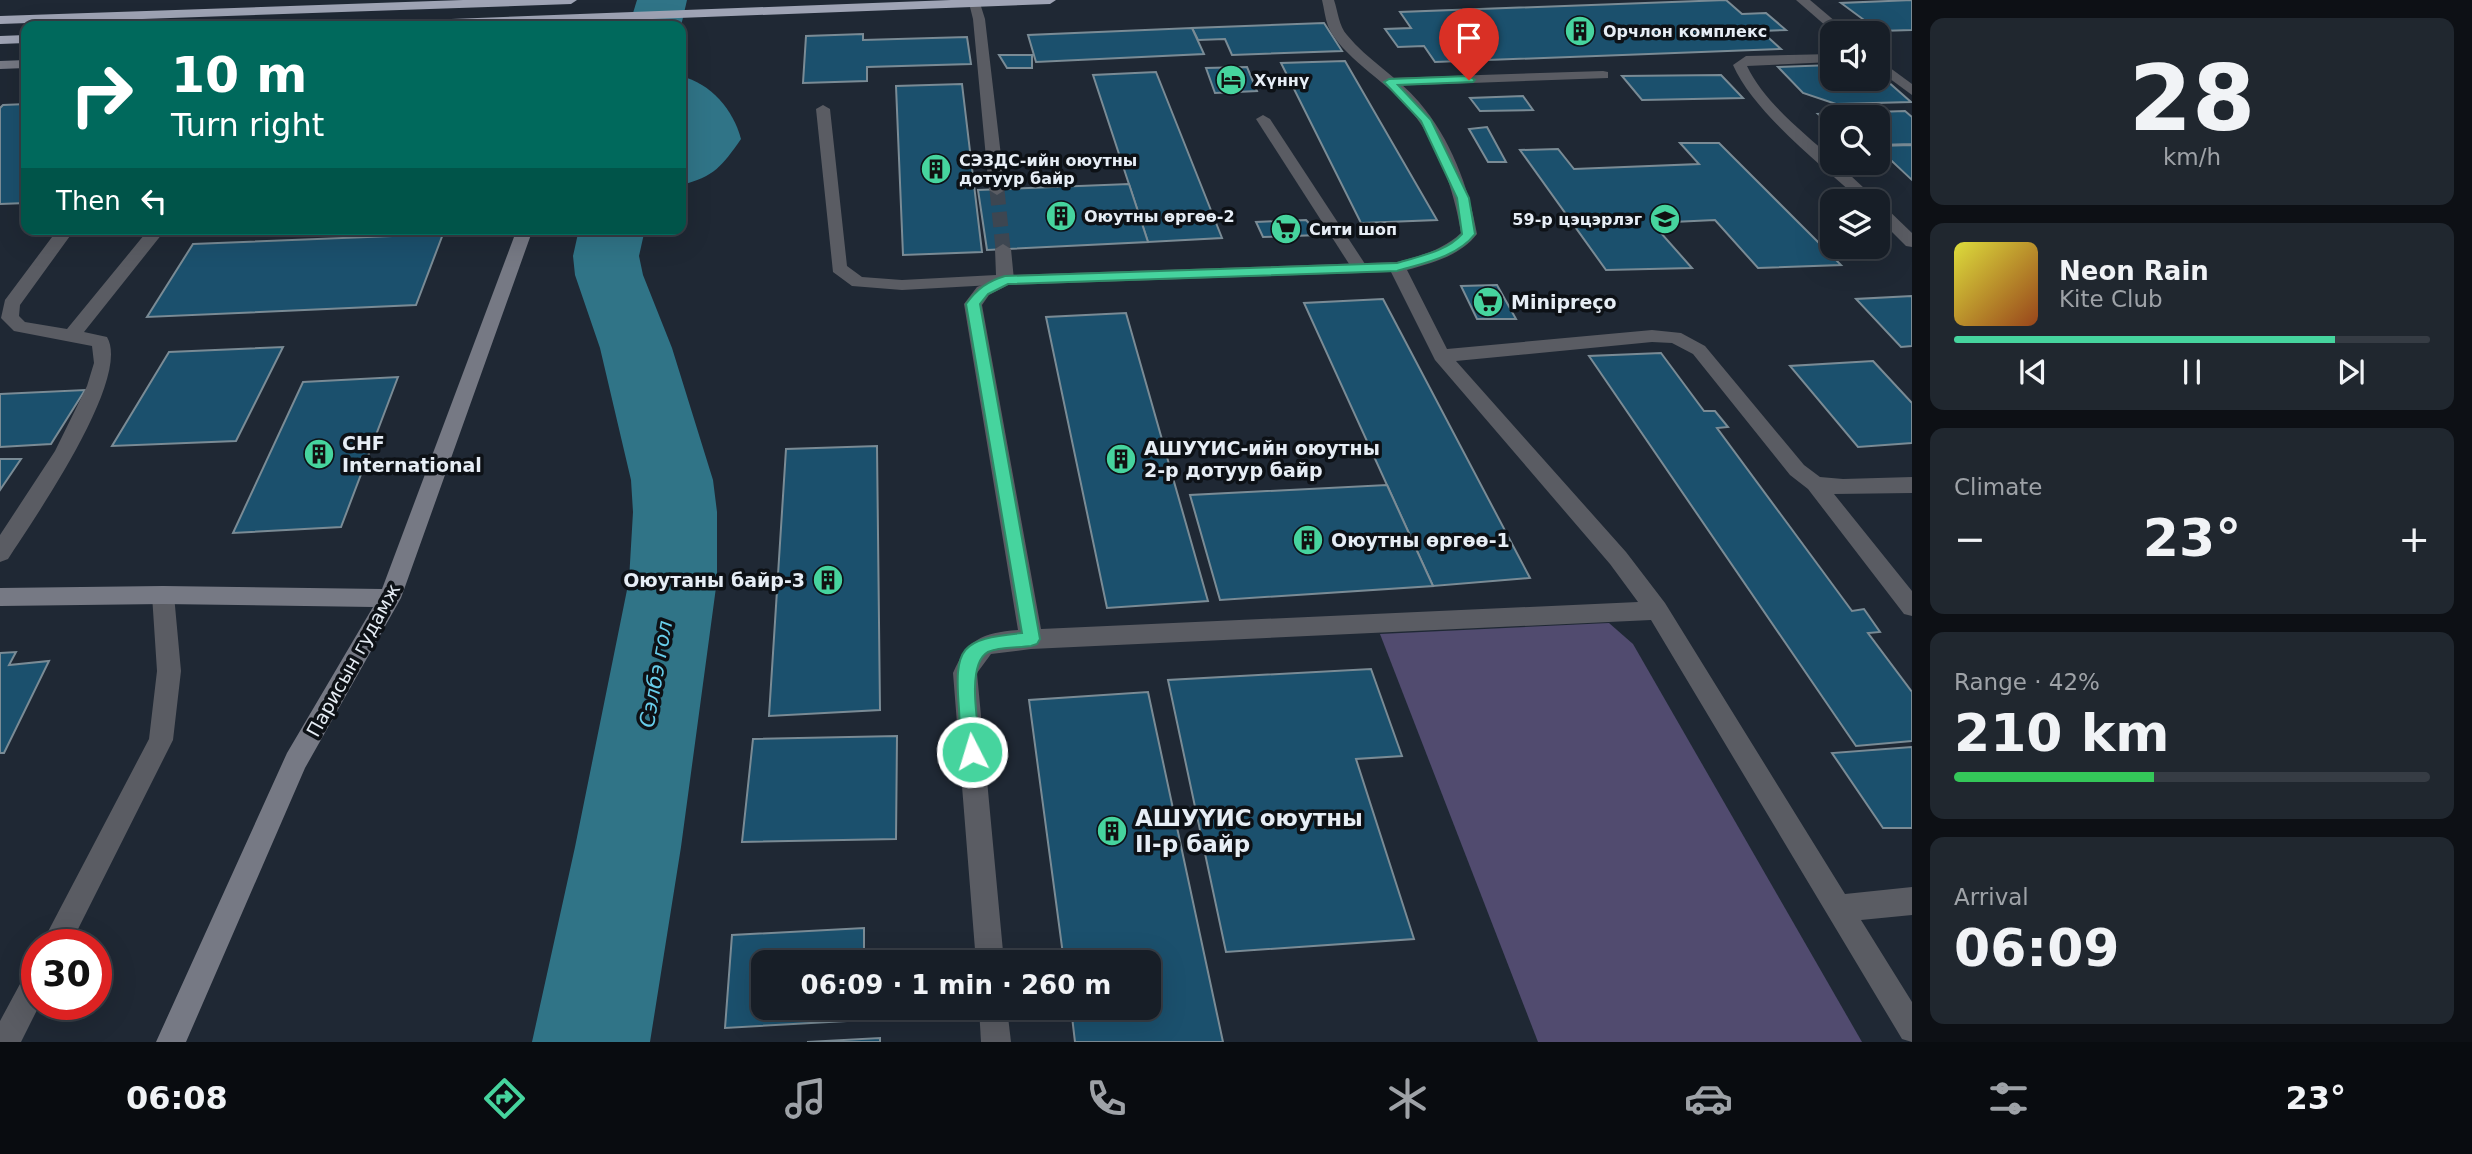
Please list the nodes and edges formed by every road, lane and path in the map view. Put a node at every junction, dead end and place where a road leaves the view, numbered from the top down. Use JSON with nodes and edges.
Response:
{"nodes":[{"id":1,"x":571,"y":0,"type":"edge"},
{"id":2,"x":1050,"y":0,"type":"edge"},
{"id":3,"x":1328,"y":0,"type":"edge"},
{"id":4,"x":1802,"y":0,"type":"edge"},
{"id":5,"x":493,"y":1,"type":"edge"},
{"id":6,"x":975,"y":3,"type":"junction"},
{"id":7,"x":0,"y":20,"type":"edge"},
{"id":8,"x":509,"y":21,"type":"edge"},
{"id":9,"x":1827,"y":21,"type":"edge"},
{"id":10,"x":21,"y":39,"type":"edge"},
{"id":11,"x":0,"y":40,"type":"edge"},
{"id":12,"x":1820,"y":58,"type":"edge"},
{"id":13,"x":21,"y":64,"type":"edge"},
{"id":14,"x":0,"y":65,"type":"edge"},
{"id":15,"x":1890,"y":72,"type":"edge"},
{"id":16,"x":1603,"y":75,"type":"dead end"},
{"id":17,"x":1389,"y":82,"type":"junction"},
{"id":18,"x":1912,"y":91,"type":"edge"},
{"id":19,"x":824,"y":109,"type":"dead end"},
{"id":20,"x":1263,"y":119,"type":"dead end"},
{"id":21,"x":1857,"y":189,"type":"edge"},
{"id":22,"x":997,"y":190,"type":"tunnel mouth"},
{"id":23,"x":1890,"y":221,"type":"edge"},
{"id":24,"x":63,"y":235,"type":"edge"},
{"id":25,"x":153,"y":235,"type":"edge"},
{"id":26,"x":523,"y":235,"type":"edge"},
{"id":27,"x":1912,"y":242,"type":"edge"},
{"id":28,"x":1003,"y":249,"type":"tunnel mouth"},
{"id":29,"x":1359,"y":267,"type":"junction"},
{"id":30,"x":1397,"y":267,"type":"junction"},
{"id":31,"x":1005,"y":280,"type":"junction"},
{"id":32,"x":71,"y":335,"type":"junction"},
{"id":33,"x":1441,"y":356,"type":"junction"},
{"id":34,"x":1815,"y":484,"type":"junction"},
{"id":35,"x":1912,"y":485,"type":"edge"},
{"id":36,"x":0,"y":553,"type":"edge"},
{"id":37,"x":163,"y":595,"type":"junction"},
{"id":38,"x":0,"y":597,"type":"edge"},
{"id":39,"x":390,"y":598,"type":"junction"},
{"id":40,"x":1912,"y":607,"type":"edge"},
{"id":41,"x":1657,"y":610,"type":"junction"},
{"id":42,"x":1031,"y":639,"type":"junction"},
{"id":43,"x":1912,"y":901,"type":"edge"},
{"id":44,"x":1840,"y":908,"type":"junction"},
{"id":45,"x":63,"y":929,"type":"edge"},
{"id":46,"x":989,"y":950,"type":"edge"},
{"id":47,"x":21,"y":1012,"type":"edge"},
{"id":48,"x":994,"y":1020,"type":"edge"},
{"id":49,"x":1912,"y":1030,"type":"edge"},
{"id":50,"x":5,"y":1042,"type":"edge"},
{"id":51,"x":171,"y":1042,"type":"edge"},
{"id":52,"x":996,"y":1042,"type":"edge"}],
"edges":[{"from":1,"to":5,"type":"highway"},
{"from":2,"to":6,"type":"highway"},
{"from":3,"to":17,"type":"street"},
{"from":4,"to":9,"type":"street"},
{"from":5,"to":7,"type":"highway"},
{"from":6,"to":8,"type":"highway"},
{"from":6,"to":22,"type":"street"},
{"from":10,"to":11,"type":"highway"},
{"from":12,"to":21,"type":"street"},
{"from":13,"to":14,"type":"street"},
{"from":15,"to":18,"type":"street"},
{"from":16,"to":17,"type":"street"},
{"from":17,"to":30,"type":"street"},
{"from":19,"to":31,"type":"street"},
{"from":20,"to":29,"type":"street"},
{"from":23,"to":27,"type":"street"},
{"from":24,"to":32,"type":"street"},
{"from":25,"to":32,"type":"street"},
{"from":26,"to":39,"type":"street","name":"Парисын гудамж"},
{"from":28,"to":31,"type":"street"},
{"from":29,"to":30,"type":"street"},
{"from":29,"to":31,"type":"street"},
{"from":30,"to":33,"type":"street"},
{"from":31,"to":42,"type":"street"},
{"from":32,"to":36,"type":"street"},
{"from":33,"to":34,"type":"street"},
{"from":33,"to":41,"type":"street"},
{"from":34,"to":35,"type":"street"},
{"from":34,"to":40,"type":"street"},
{"from":37,"to":38,"type":"street"},
{"from":37,"to":39,"type":"street"},
{"from":37,"to":45,"type":"street"},
{"from":39,"to":51,"type":"street","name":"Парисын гудамж"},
{"from":41,"to":42,"type":"street"},
{"from":41,"to":44,"type":"street"},
{"from":42,"to":46,"type":"street"},
{"from":43,"to":44,"type":"street"},
{"from":44,"to":49,"type":"street"},
{"from":47,"to":50,"type":"street"},
{"from":48,"to":52,"type":"street"}]}
